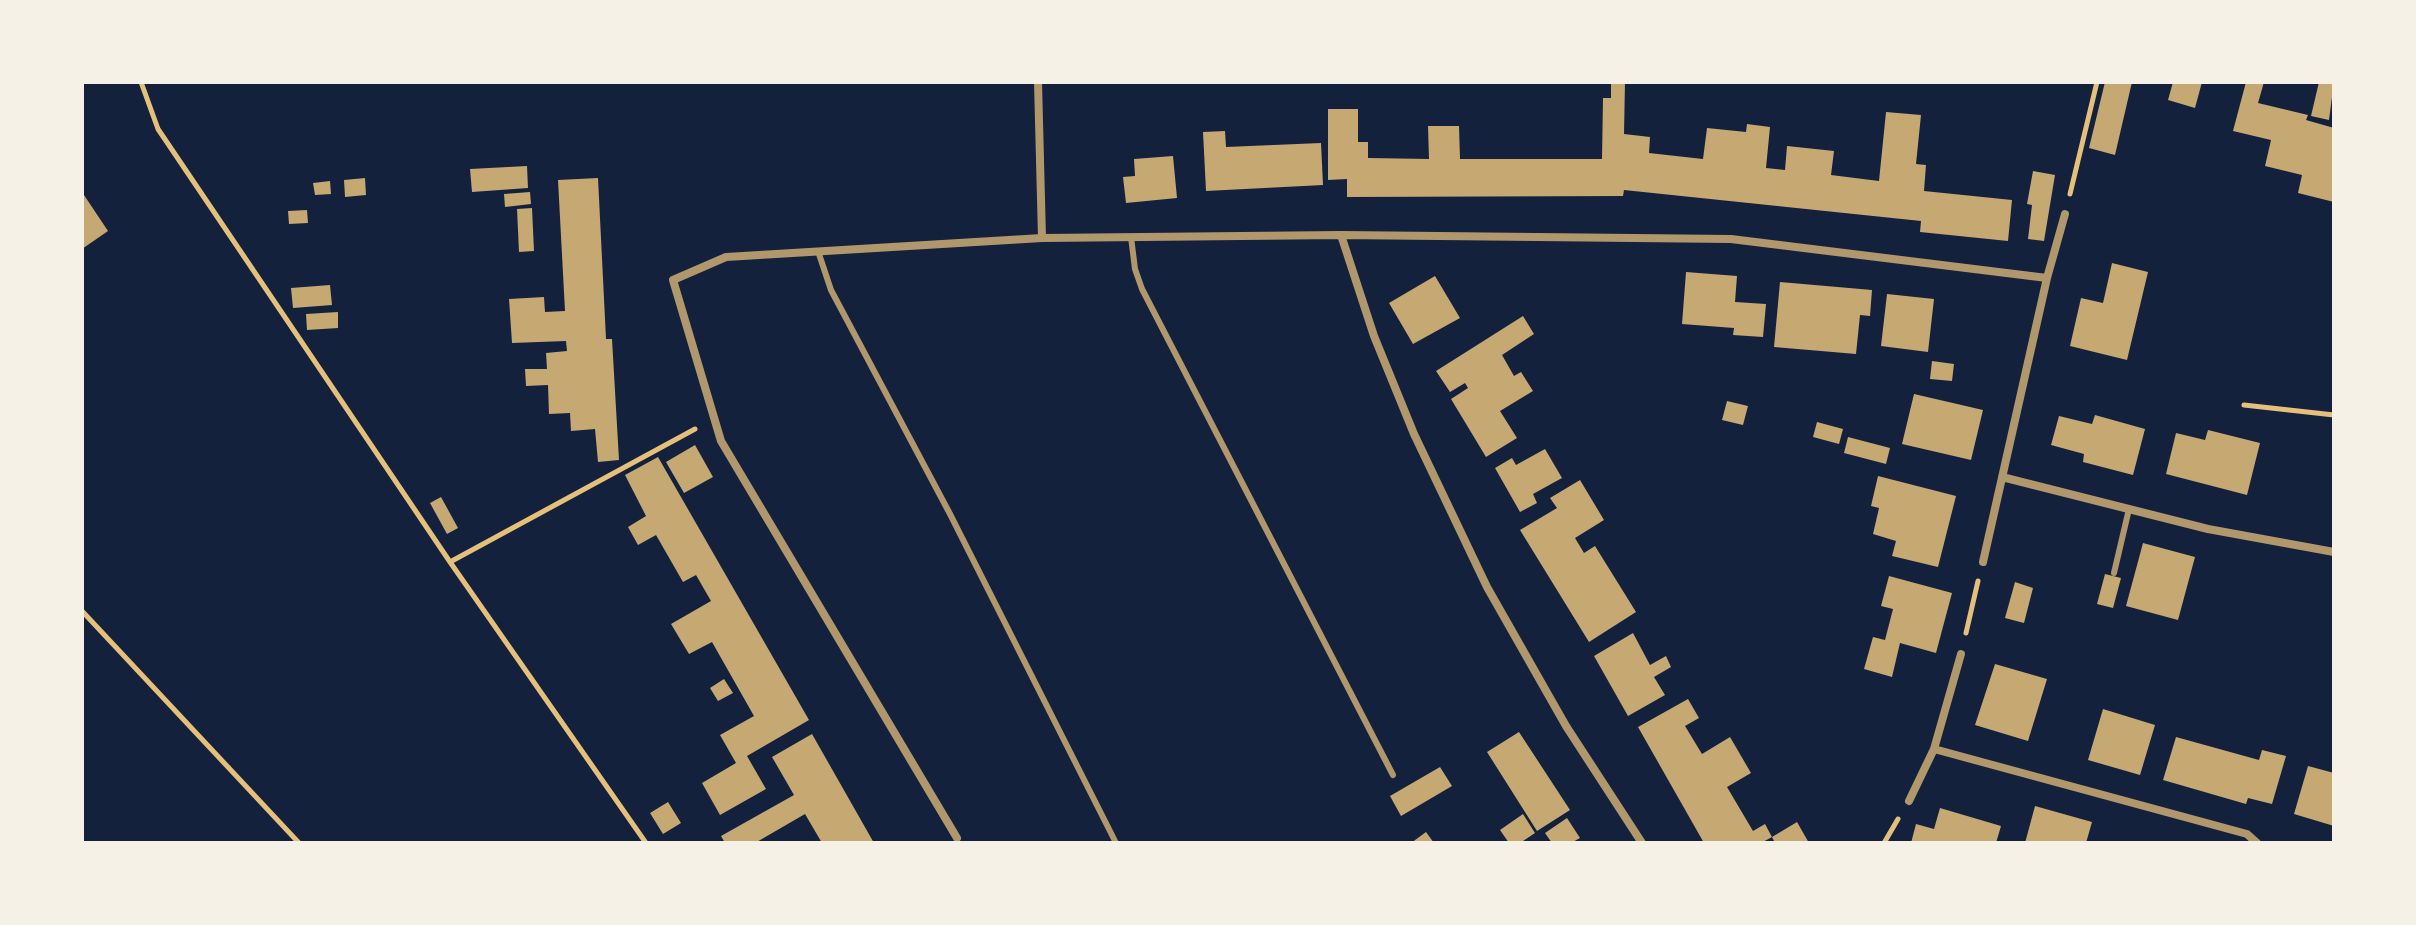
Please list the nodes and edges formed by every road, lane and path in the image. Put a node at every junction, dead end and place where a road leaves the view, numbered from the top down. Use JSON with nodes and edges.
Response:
{"nodes":[{"id":1,"x":141,"y":82,"type":"edge"},
{"id":2,"x":1038,"y":82,"type":"edge"},
{"id":3,"x":2097,"y":82,"type":"edge"},
{"id":4,"x":2065,"y":214,"type":"joint"},
{"id":5,"x":1341,"y":235,"type":"junction"},
{"id":6,"x":1131,"y":237,"type":"junction"},
{"id":7,"x":1042,"y":238,"type":"junction"},
{"id":8,"x":818,"y":251,"type":"junction"},
{"id":9,"x":2047,"y":278,"type":"junction"},
{"id":10,"x":2244,"y":405,"type":"dead end"},
{"id":11,"x":2334,"y":415,"type":"edge"},
{"id":12,"x":714,"y":419,"type":"junction"},
{"id":13,"x":2002,"y":477,"type":"junction"},
{"id":14,"x":2129,"y":509,"type":"junction"},
{"id":15,"x":2334,"y":552,"type":"edge"},
{"id":16,"x":450,"y":562,"type":"junction"},
{"id":17,"x":1983,"y":562,"type":"joint"},
{"id":18,"x":2114,"y":573,"type":"dead end"},
{"id":19,"x":82,"y":611,"type":"edge"},
{"id":20,"x":1961,"y":654,"type":"joint"},
{"id":21,"x":1934,"y":749,"type":"junction"},
{"id":22,"x":1393,"y":775,"type":"dead end"},
{"id":23,"x":1909,"y":801,"type":"dead end"},
{"id":24,"x":957,"y":838,"type":"dead end"},
{"id":25,"x":299,"y":843,"type":"edge"},
{"id":26,"x":646,"y":843,"type":"edge"},
{"id":27,"x":1116,"y":843,"type":"edge"},
{"id":28,"x":1642,"y":843,"type":"edge"},
{"id":29,"x":2257,"y":843,"type":"edge"}],
"edges":[{"from":1,"to":16,"type":"path"},
{"from":2,"to":7,"type":"street"},
{"from":3,"to":4,"type":"path"},
{"from":4,"to":9,"type":"street"},
{"from":5,"to":6,"type":"street"},
{"from":5,"to":9,"type":"street"},
{"from":5,"to":28,"type":"street"},
{"from":6,"to":7,"type":"street"},
{"from":6,"to":22,"type":"lane"},
{"from":7,"to":8,"type":"street"},
{"from":8,"to":12,"type":"street"},
{"from":8,"to":27,"type":"lane"},
{"from":9,"to":13,"type":"street"},
{"from":10,"to":11,"type":"path"},
{"from":12,"to":16,"type":"path"},
{"from":12,"to":24,"type":"street"},
{"from":13,"to":14,"type":"street"},
{"from":13,"to":17,"type":"street"},
{"from":14,"to":15,"type":"street"},
{"from":14,"to":18,"type":"lane"},
{"from":16,"to":26,"type":"path"},
{"from":17,"to":20,"type":"path"},
{"from":19,"to":25,"type":"path"},
{"from":20,"to":21,"type":"street"},
{"from":21,"to":23,"type":"street"},
{"from":21,"to":29,"type":"street"}]}
